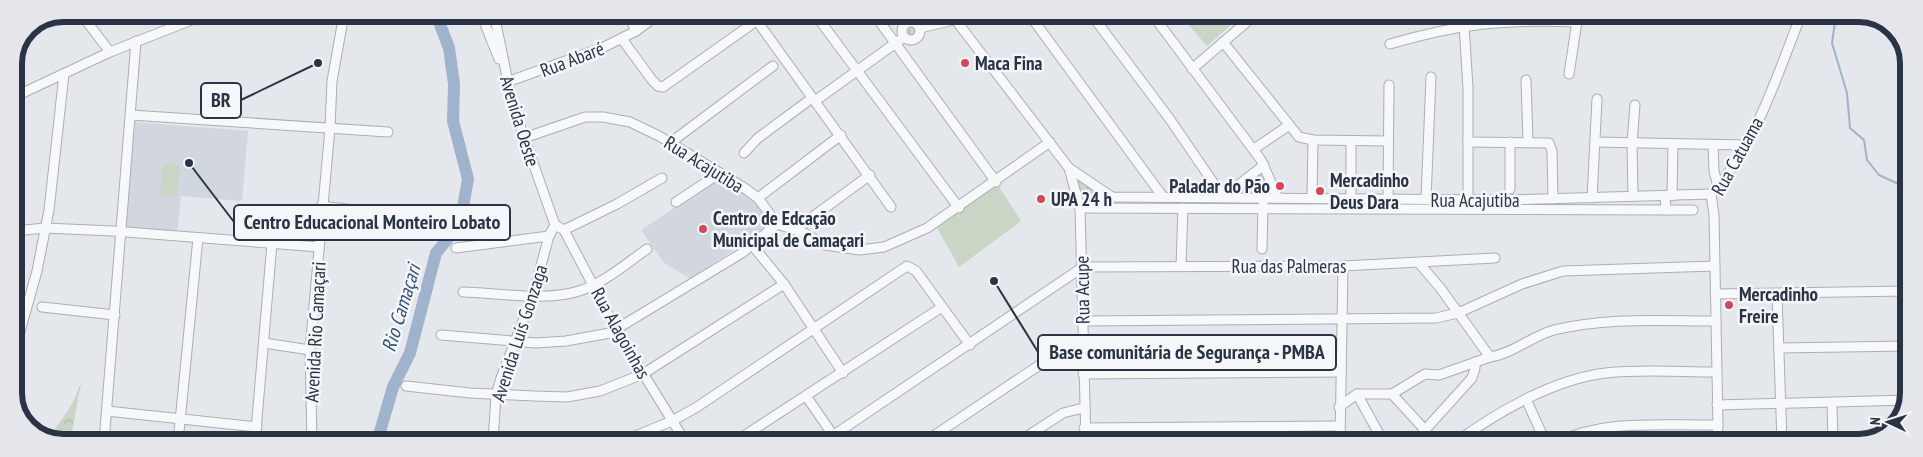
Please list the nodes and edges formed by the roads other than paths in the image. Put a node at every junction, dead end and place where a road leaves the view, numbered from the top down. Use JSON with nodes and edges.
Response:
{"nodes":[{"id":1,"x":87,"y":22,"type":"edge"},
{"id":2,"x":186,"y":22,"type":"edge"},
{"id":3,"x":342,"y":22,"type":"edge"},
{"id":4,"x":484,"y":22,"type":"edge"},
{"id":5,"x":496,"y":22,"type":"edge"},
{"id":6,"x":632,"y":22,"type":"edge"},
{"id":7,"x":647,"y":22,"type":"edge"},
{"id":8,"x":749,"y":22,"type":"edge"},
{"id":9,"x":757,"y":22,"type":"edge"},
{"id":10,"x":821,"y":22,"type":"edge"},
{"id":11,"x":880,"y":22,"type":"edge"},
{"id":12,"x":910,"y":22,"type":"edge"},
{"id":13,"x":913,"y":22,"type":"edge"},
{"id":14,"x":938,"y":22,"type":"edge"},
{"id":15,"x":957,"y":22,"type":"edge"},
{"id":16,"x":1035,"y":22,"type":"edge"},
{"id":17,"x":1097,"y":22,"type":"edge"},
{"id":18,"x":1158,"y":22,"type":"edge"},
{"id":19,"x":1247,"y":22,"type":"edge"},
{"id":20,"x":1498,"y":22,"type":"edge"},
{"id":21,"x":1576,"y":22,"type":"edge"},
{"id":22,"x":1798,"y":22,"type":"edge"},
{"id":23,"x":1464,"y":25,"type":"junction"},
{"id":24,"x":920,"y":28,"type":"junction"},
{"id":25,"x":636,"y":31,"type":"junction"},
{"id":26,"x":904,"y":37,"type":"junction"},
{"id":27,"x":622,"y":39,"type":"junction"},
{"id":28,"x":136,"y":41,"type":"junction"},
{"id":29,"x":1223,"y":42,"type":"junction"},
{"id":30,"x":896,"y":43,"type":"junction"},
{"id":31,"x":1390,"y":44,"type":"dead end"},
{"id":32,"x":110,"y":52,"type":"junction"},
{"id":33,"x":774,"y":66,"type":"dead end"},
{"id":34,"x":1192,"y":68,"type":"junction"},
{"id":35,"x":857,"y":71,"type":"junction"},
{"id":36,"x":64,"y":74,"type":"junction"},
{"id":37,"x":1568,"y":74,"type":"dead end"},
{"id":38,"x":506,"y":77,"type":"junction"},
{"id":39,"x":1431,"y":77,"type":"dead end"},
{"id":40,"x":1526,"y":80,"type":"dead end"},
{"id":41,"x":1389,"y":86,"type":"dead end"},
{"id":42,"x":22,"y":93,"type":"edge"},
{"id":43,"x":814,"y":99,"type":"junction"},
{"id":44,"x":1597,"y":99,"type":"dead end"},
{"id":45,"x":1634,"y":105,"type":"dead end"},
{"id":46,"x":131,"y":115,"type":"junction"},
{"id":47,"x":1288,"y":126,"type":"junction"},
{"id":48,"x":330,"y":128,"type":"junction"},
{"id":49,"x":388,"y":132,"type":"dead end"},
{"id":50,"x":841,"y":135,"type":"junction"},
{"id":51,"x":524,"y":138,"type":"junction"},
{"id":52,"x":1313,"y":140,"type":"junction"},
{"id":53,"x":1388,"y":141,"type":"junction"},
{"id":54,"x":1050,"y":142,"type":"junction"},
{"id":55,"x":1351,"y":142,"type":"junction"},
{"id":56,"x":1468,"y":142,"type":"junction"},
{"id":57,"x":1510,"y":142,"type":"junction"},
{"id":58,"x":1528,"y":142,"type":"junction"},
{"id":59,"x":1595,"y":142,"type":"junction"},
{"id":60,"x":670,"y":143,"type":"junction"},
{"id":61,"x":1632,"y":143,"type":"junction"},
{"id":62,"x":1673,"y":144,"type":"junction"},
{"id":63,"x":1713,"y":145,"type":"junction"},
{"id":64,"x":1746,"y":145,"type":"junction"},
{"id":65,"x":1254,"y":149,"type":"junction"},
{"id":66,"x":744,"y":153,"type":"dead end"},
{"id":67,"x":1264,"y":165,"type":"junction"},
{"id":68,"x":1069,"y":168,"type":"junction"},
{"id":69,"x":720,"y":173,"type":"junction"},
{"id":70,"x":870,"y":175,"type":"junction"},
{"id":71,"x":662,"y":178,"type":"dead end"},
{"id":72,"x":996,"y":182,"type":"junction"},
{"id":73,"x":1510,"y":189,"type":"dead end"},
{"id":74,"x":1715,"y":191,"type":"junction"},
{"id":75,"x":1633,"y":196,"type":"junction"},
{"id":76,"x":1668,"y":196,"type":"junction"},
{"id":77,"x":1112,"y":197,"type":"junction"},
{"id":78,"x":1163,"y":197,"type":"junction"},
{"id":79,"x":1223,"y":197,"type":"junction"},
{"id":80,"x":1312,"y":197,"type":"junction"},
{"id":81,"x":758,"y":198,"type":"junction"},
{"id":82,"x":1264,"y":198,"type":"junction"},
{"id":83,"x":1278,"y":198,"type":"junction"},
{"id":84,"x":1351,"y":198,"type":"junction"},
{"id":85,"x":1592,"y":198,"type":"junction"},
{"id":86,"x":1390,"y":199,"type":"junction"},
{"id":87,"x":1426,"y":199,"type":"junction"},
{"id":88,"x":1468,"y":199,"type":"junction"},
{"id":89,"x":1553,"y":199,"type":"junction"},
{"id":90,"x":1515,"y":200,"type":"junction"},
{"id":91,"x":1538,"y":200,"type":"junction"},
{"id":92,"x":676,"y":202,"type":"dead end"},
{"id":93,"x":322,"y":206,"type":"junction"},
{"id":94,"x":891,"y":207,"type":"dead end"},
{"id":95,"x":959,"y":208,"type":"junction"},
{"id":96,"x":1080,"y":208,"type":"junction"},
{"id":97,"x":1183,"y":208,"type":"junction"},
{"id":98,"x":1263,"y":209,"type":"junction"},
{"id":99,"x":1538,"y":210,"type":"junction"},
{"id":100,"x":1666,"y":210,"type":"junction"},
{"id":101,"x":1693,"y":210,"type":"dead end"},
{"id":102,"x":1376,"y":211,"type":"junction"},
{"id":103,"x":1515,"y":211,"type":"junction"},
{"id":104,"x":424,"y":218,"type":"dead end"},
{"id":105,"x":777,"y":224,"type":"junction"},
{"id":106,"x":555,"y":225,"type":"junction"},
{"id":107,"x":45,"y":228,"type":"junction"},
{"id":108,"x":796,"y":229,"type":"junction"},
{"id":109,"x":23,"y":230,"type":"edge"},
{"id":110,"x":564,"y":230,"type":"junction"},
{"id":111,"x":121,"y":231,"type":"junction"},
{"id":112,"x":549,"y":236,"type":"junction"},
{"id":113,"x":198,"y":238,"type":"junction"},
{"id":114,"x":272,"y":243,"type":"junction"},
{"id":115,"x":752,"y":245,"type":"junction"},
{"id":116,"x":319,"y":247,"type":"junction"},
{"id":117,"x":456,"y":248,"type":"dead end"},
{"id":118,"x":1262,"y":249,"type":"dead end"},
{"id":119,"x":647,"y":250,"type":"dead end"},
{"id":120,"x":1495,"y":258,"type":"dead end"},
{"id":121,"x":1419,"y":263,"type":"junction"},
{"id":122,"x":1181,"y":266,"type":"junction"},
{"id":123,"x":1343,"y":266,"type":"junction"},
{"id":124,"x":1714,"y":266,"type":"junction"},
{"id":125,"x":1083,"y":267,"type":"junction"},
{"id":126,"x":784,"y":284,"type":"junction"},
{"id":127,"x":593,"y":285,"type":"junction"},
{"id":128,"x":1900,"y":291,"type":"edge"},
{"id":129,"x":463,"y":292,"type":"dead end"},
{"id":130,"x":1715,"y":294,"type":"junction"},
{"id":131,"x":1777,"y":294,"type":"junction"},
{"id":132,"x":533,"y":295,"type":"junction"},
{"id":133,"x":42,"y":307,"type":"dead end"},
{"id":134,"x":942,"y":307,"type":"junction"},
{"id":135,"x":1458,"y":314,"type":"junction"},
{"id":136,"x":114,"y":315,"type":"junction"},
{"id":137,"x":1341,"y":320,"type":"junction"},
{"id":138,"x":23,"y":321,"type":"edge"},
{"id":139,"x":1083,"y":321,"type":"junction"},
{"id":140,"x":1716,"y":321,"type":"junction"},
{"id":141,"x":813,"y":328,"type":"junction"},
{"id":142,"x":617,"y":331,"type":"junction"},
{"id":143,"x":441,"y":335,"type":"dead end"},
{"id":144,"x":514,"y":340,"type":"junction"},
{"id":145,"x":264,"y":343,"type":"junction"},
{"id":146,"x":1083,"y":344,"type":"junction"},
{"id":147,"x":970,"y":345,"type":"junction"},
{"id":148,"x":1900,"y":346,"type":"edge"},
{"id":149,"x":1779,"y":348,"type":"junction"},
{"id":150,"x":310,"y":350,"type":"junction"},
{"id":151,"x":1491,"y":357,"type":"junction"},
{"id":152,"x":1475,"y":362,"type":"junction"},
{"id":153,"x":1340,"y":372,"type":"junction"},
{"id":154,"x":1716,"y":372,"type":"junction"},
{"id":155,"x":843,"y":373,"type":"junction"},
{"id":156,"x":643,"y":374,"type":"junction"},
{"id":157,"x":1083,"y":374,"type":"junction"},
{"id":158,"x":406,"y":386,"type":"dead end"},
{"id":159,"x":1356,"y":394,"type":"junction"},
{"id":160,"x":1392,"y":394,"type":"junction"},
{"id":161,"x":496,"y":395,"type":"junction"},
{"id":162,"x":806,"y":396,"type":"junction"},
{"id":163,"x":1526,"y":399,"type":"junction"},
{"id":164,"x":1900,"y":400,"type":"edge"},
{"id":165,"x":1832,"y":403,"type":"junction"},
{"id":166,"x":1717,"y":405,"type":"junction"},
{"id":167,"x":1781,"y":405,"type":"junction"},
{"id":168,"x":1083,"y":408,"type":"junction"},
{"id":169,"x":1339,"y":408,"type":"junction"},
{"id":170,"x":107,"y":411,"type":"junction"},
{"id":171,"x":180,"y":419,"type":"junction"},
{"id":172,"x":672,"y":421,"type":"junction"},
{"id":173,"x":1718,"y":425,"type":"junction"},
{"id":174,"x":1339,"y":426,"type":"junction"},
{"id":175,"x":257,"y":428,"type":"junction"},
{"id":176,"x":1084,"y":428,"type":"junction"},
{"id":177,"x":1425,"y":430,"type":"junction"},
{"id":178,"x":105,"y":434,"type":"edge"},
{"id":179,"x":179,"y":434,"type":"edge"},
{"id":180,"x":257,"y":434,"type":"edge"},
{"id":181,"x":312,"y":434,"type":"edge"},
{"id":182,"x":494,"y":434,"type":"edge"},
{"id":183,"x":639,"y":434,"type":"edge"},
{"id":184,"x":680,"y":434,"type":"edge"},
{"id":185,"x":747,"y":434,"type":"edge"},
{"id":186,"x":832,"y":434,"type":"edge"},
{"id":187,"x":835,"y":434,"type":"edge"},
{"id":188,"x":936,"y":434,"type":"edge"},
{"id":189,"x":1030,"y":434,"type":"edge"},
{"id":190,"x":1085,"y":434,"type":"edge"},
{"id":191,"x":1339,"y":434,"type":"edge"},
{"id":192,"x":1379,"y":434,"type":"edge"},
{"id":193,"x":1422,"y":434,"type":"edge"},
{"id":194,"x":1470,"y":434,"type":"edge"},
{"id":195,"x":1542,"y":434,"type":"edge"},
{"id":196,"x":1579,"y":434,"type":"edge"},
{"id":197,"x":1717,"y":434,"type":"edge"},
{"id":198,"x":1782,"y":434,"type":"edge"},
{"id":199,"x":1833,"y":434,"type":"edge"}],
"edges":[{"from":1,"to":32,"type":"street"},
{"from":2,"to":28,"type":"street"},
{"from":3,"to":48,"type":"street","name":"Avenida Rio Camaçari"},
{"from":4,"to":38,"type":"street"},
{"from":5,"to":38,"type":"street","name":"Avenida Oeste"},
{"from":6,"to":25,"type":"street"},
{"from":7,"to":25,"type":"street","name":"Rua Abaré"},
{"from":8,"to":27,"type":"street"},
{"from":9,"to":43,"type":"street"},
{"from":10,"to":35,"type":"street"},
{"from":11,"to":30,"type":"street"},
{"from":12,"to":26,"type":"street"},
{"from":13,"to":24,"type":"street"},
{"from":14,"to":24,"type":"street"},
{"from":15,"to":54,"type":"street"},
{"from":16,"to":78,"type":"street"},
{"from":17,"to":79,"type":"street"},
{"from":18,"to":34,"type":"street"},
{"from":19,"to":29,"type":"street"},
{"from":20,"to":23,"type":"street"},
{"from":21,"to":37,"type":"street"},
{"from":22,"to":64,"type":"street","name":"Rua Catuama"},
{"from":23,"to":31,"type":"street"},
{"from":23,"to":56,"type":"street"},
{"from":24,"to":26,"type":"street"},
{"from":25,"to":27,"type":"street","name":"Rua Abaré"},
{"from":26,"to":30,"type":"street"},
{"from":27,"to":38,"type":"street","name":"Rua Abaré"},
{"from":28,"to":32,"type":"street"},
{"from":28,"to":46,"type":"street"},
{"from":29,"to":34,"type":"street"},
{"from":29,"to":47,"type":"street"},
{"from":30,"to":35,"type":"street"},
{"from":30,"to":72,"type":"street"},
{"from":32,"to":36,"type":"street"},
{"from":33,"to":60,"type":"street"},
{"from":34,"to":65,"type":"street"},
{"from":35,"to":43,"type":"street"},
{"from":35,"to":95,"type":"street"},
{"from":36,"to":42,"type":"street"},
{"from":36,"to":107,"type":"street"},
{"from":38,"to":51,"type":"street","name":"Avenida Oeste"},
{"from":39,"to":87,"type":"street"},
{"from":40,"to":58,"type":"street"},
{"from":41,"to":53,"type":"street"},
{"from":43,"to":50,"type":"street"},
{"from":43,"to":66,"type":"street"},
{"from":44,"to":59,"type":"street"},
{"from":45,"to":61,"type":"street"},
{"from":46,"to":48,"type":"street"},
{"from":46,"to":111,"type":"street"},
{"from":47,"to":52,"type":"street"},
{"from":47,"to":65,"type":"street"},
{"from":48,"to":49,"type":"street"},
{"from":48,"to":93,"type":"street","name":"Avenida Rio Camaçari"},
{"from":50,"to":70,"type":"street"},
{"from":50,"to":81,"type":"street"},
{"from":51,"to":60,"type":"street","name":"Rua Acajutiba"},
{"from":51,"to":106,"type":"street","name":"Avenida Oeste"},
{"from":52,"to":55,"type":"street"},
{"from":52,"to":80,"type":"street"},
{"from":53,"to":55,"type":"street"},
{"from":53,"to":86,"type":"street"},
{"from":54,"to":68,"type":"street"},
{"from":54,"to":72,"type":"street"},
{"from":55,"to":84,"type":"street"},
{"from":56,"to":57,"type":"street"},
{"from":56,"to":88,"type":"street"},
{"from":57,"to":58,"type":"street"},
{"from":57,"to":73,"type":"street"},
{"from":58,"to":89,"type":"street"},
{"from":59,"to":61,"type":"street"},
{"from":59,"to":85,"type":"street"},
{"from":60,"to":69,"type":"street","name":"Rua Acajutiba"},
{"from":61,"to":62,"type":"street"},
{"from":61,"to":75,"type":"street"},
{"from":62,"to":63,"type":"street"},
{"from":62,"to":76,"type":"street"},
{"from":63,"to":64,"type":"street"},
{"from":63,"to":74,"type":"street"},
{"from":64,"to":74,"type":"street","name":"Rua Catuama"},
{"from":65,"to":67,"type":"street"},
{"from":67,"to":79,"type":"street"},
{"from":67,"to":83,"type":"street"},
{"from":68,"to":77,"type":"street"},
{"from":68,"to":96,"type":"street","name":"Rua Acupe"},
{"from":69,"to":81,"type":"street","name":"Rua Acajutiba"},
{"from":69,"to":92,"type":"street"},
{"from":70,"to":94,"type":"street"},
{"from":70,"to":108,"type":"street"},
{"from":71,"to":110,"type":"street"},
{"from":72,"to":95,"type":"street"},
{"from":74,"to":76,"type":"street","name":"Rua Acajutiba"},
{"from":74,"to":124,"type":"street","name":"Rua Catuama"},
{"from":75,"to":76,"type":"street","name":"Rua Acajutiba"},
{"from":75,"to":85,"type":"street","name":"Rua Acajutiba"},
{"from":76,"to":100,"type":"street"},
{"from":77,"to":78,"type":"street","name":"Rua Acajutiba"},
{"from":77,"to":96,"type":"street","name":"Rua Acajutiba"},
{"from":78,"to":79,"type":"street","name":"Rua Acajutiba"},
{"from":79,"to":82,"type":"street","name":"Rua Acajutiba"},
{"from":80,"to":83,"type":"street","name":"Rua Acajutiba"},
{"from":80,"to":84,"type":"street","name":"Rua Acajutiba"},
{"from":81,"to":105,"type":"street","name":"Rua Acajutiba"},
{"from":82,"to":83,"type":"street","name":"Rua Acajutiba"},
{"from":82,"to":98,"type":"street"},
{"from":84,"to":86,"type":"street","name":"Rua Acajutiba"},
{"from":85,"to":89,"type":"street","name":"Rua Acajutiba"},
{"from":86,"to":87,"type":"street","name":"Rua Acajutiba"},
{"from":86,"to":102,"type":"street"},
{"from":87,"to":88,"type":"street","name":"Rua Acajutiba"},
{"from":88,"to":90,"type":"street","name":"Rua Acajutiba"},
{"from":89,"to":91,"type":"street","name":"Rua Acajutiba"},
{"from":90,"to":91,"type":"street","name":"Rua Acajutiba"},
{"from":90,"to":103,"type":"street"},
{"from":91,"to":99,"type":"street"},
{"from":93,"to":104,"type":"street"},
{"from":93,"to":116,"type":"street","name":"Avenida Rio Camaçari"},
{"from":95,"to":108,"type":"street"},
{"from":96,"to":97,"type":"street"},
{"from":96,"to":125,"type":"street","name":"Rua Acupe"},
{"from":97,"to":98,"type":"street"},
{"from":97,"to":122,"type":"street"},
{"from":98,"to":102,"type":"street"},
{"from":98,"to":118,"type":"street"},
{"from":99,"to":100,"type":"street"},
{"from":99,"to":103,"type":"street"},
{"from":100,"to":101,"type":"street"},
{"from":102,"to":103,"type":"street"},
{"from":105,"to":108,"type":"street"},
{"from":105,"to":115,"type":"street"},
{"from":106,"to":110,"type":"street"},
{"from":106,"to":112,"type":"street","name":"Avenida Luís Gonzaga"},
{"from":107,"to":109,"type":"street"},
{"from":107,"to":111,"type":"street"},
{"from":107,"to":138,"type":"street"},
{"from":110,"to":127,"type":"street","name":"Rua Alagoinhas"},
{"from":111,"to":113,"type":"street"},
{"from":111,"to":136,"type":"street"},
{"from":112,"to":117,"type":"street"},
{"from":112,"to":132,"type":"street","name":"Avenida Luís Gonzaga"},
{"from":113,"to":114,"type":"street"},
{"from":113,"to":171,"type":"street"},
{"from":114,"to":116,"type":"street"},
{"from":114,"to":145,"type":"street"},
{"from":115,"to":126,"type":"street"},
{"from":115,"to":142,"type":"street"},
{"from":116,"to":150,"type":"street","name":"Avenida Rio Camaçari"},
{"from":119,"to":127,"type":"street"},
{"from":120,"to":121,"type":"street","name":"Rua das Palmeras"},
{"from":121,"to":123,"type":"street","name":"Rua das Palmeras"},
{"from":121,"to":135,"type":"street"},
{"from":122,"to":123,"type":"street","name":"Rua das Palmeras"},
{"from":122,"to":125,"type":"street","name":"Rua das Palmeras"},
{"from":123,"to":137,"type":"street"},
{"from":124,"to":130,"type":"street","name":"Rua Catuama"},
{"from":124,"to":135,"type":"street"},
{"from":125,"to":139,"type":"street","name":"Rua Acupe"},
{"from":125,"to":147,"type":"street"},
{"from":126,"to":141,"type":"street"},
{"from":126,"to":156,"type":"street"},
{"from":127,"to":132,"type":"street"},
{"from":127,"to":142,"type":"street","name":"Rua Alagoinhas"},
{"from":128,"to":131,"type":"street"},
{"from":129,"to":132,"type":"street"},
{"from":130,"to":131,"type":"street"},
{"from":130,"to":140,"type":"street","name":"Rua Catuama"},
{"from":131,"to":149,"type":"street"},
{"from":132,"to":144,"type":"street","name":"Avenida Luís Gonzaga"},
{"from":133,"to":136,"type":"street"},
{"from":134,"to":141,"type":"street"},
{"from":134,"to":147,"type":"street"},
{"from":134,"to":155,"type":"street"},
{"from":135,"to":137,"type":"street"},
{"from":135,"to":151,"type":"street"},
{"from":136,"to":170,"type":"street"},
{"from":137,"to":139,"type":"street"},
{"from":137,"to":153,"type":"street"},
{"from":139,"to":146,"type":"street","name":"Rua Acupe"},
{"from":140,"to":151,"type":"street"},
{"from":140,"to":154,"type":"street","name":"Rua Catuama"},
{"from":141,"to":155,"type":"street"},
{"from":141,"to":172,"type":"street"},
{"from":142,"to":144,"type":"street"},
{"from":142,"to":156,"type":"street","name":"Rua Alagoinhas"},
{"from":143,"to":144,"type":"street"},
{"from":144,"to":161,"type":"street","name":"Avenida Luís Gonzaga"},
{"from":145,"to":150,"type":"street"},
{"from":145,"to":175,"type":"street"},
{"from":146,"to":157,"type":"street","name":"Rua Acupe"},
{"from":146,"to":188,"type":"street"},
{"from":147,"to":187,"type":"street"},
{"from":148,"to":149,"type":"street"},
{"from":149,"to":167,"type":"street"},
{"from":150,"to":181,"type":"street","name":"Avenida Rio Camaçari"},
{"from":151,"to":152,"type":"street"},
{"from":152,"to":160,"type":"street"},
{"from":152,"to":177,"type":"street"},
{"from":153,"to":157,"type":"street"},
{"from":153,"to":169,"type":"street"},
{"from":154,"to":163,"type":"street"},
{"from":154,"to":166,"type":"street","name":"Rua Catuama"},
{"from":155,"to":162,"type":"street"},
{"from":156,"to":161,"type":"street"},
{"from":156,"to":172,"type":"street","name":"Rua Alagoinhas"},
{"from":157,"to":168,"type":"street","name":"Rua Acupe"},
{"from":158,"to":161,"type":"street"},
{"from":159,"to":160,"type":"street"},
{"from":159,"to":169,"type":"street"},
{"from":159,"to":192,"type":"street"},
{"from":160,"to":177,"type":"street"},
{"from":161,"to":182,"type":"street","name":"Avenida Luís Gonzaga"},
{"from":162,"to":185,"type":"street"},
{"from":162,"to":186,"type":"street"},
{"from":163,"to":194,"type":"street"},
{"from":163,"to":195,"type":"street"},
{"from":164,"to":165,"type":"street"},
{"from":165,"to":167,"type":"street"},
{"from":165,"to":199,"type":"street"},
{"from":166,"to":167,"type":"street"},
{"from":166,"to":173,"type":"street","name":"Rua Catuama"},
{"from":167,"to":198,"type":"street"},
{"from":168,"to":176,"type":"street","name":"Rua Acupe"},
{"from":168,"to":189,"type":"street"},
{"from":169,"to":174,"type":"street"},
{"from":170,"to":171,"type":"street"},
{"from":170,"to":178,"type":"street"},
{"from":171,"to":175,"type":"street"},
{"from":171,"to":179,"type":"street"},
{"from":172,"to":183,"type":"street"},
{"from":172,"to":184,"type":"street","name":"Rua Alagoinhas"},
{"from":173,"to":196,"type":"street"},
{"from":173,"to":197,"type":"street","name":"Rua Catuama"},
{"from":174,"to":176,"type":"street"},
{"from":174,"to":191,"type":"street"},
{"from":175,"to":180,"type":"street"},
{"from":176,"to":190,"type":"street","name":"Rua Acupe"},
{"from":177,"to":193,"type":"street"}]}
